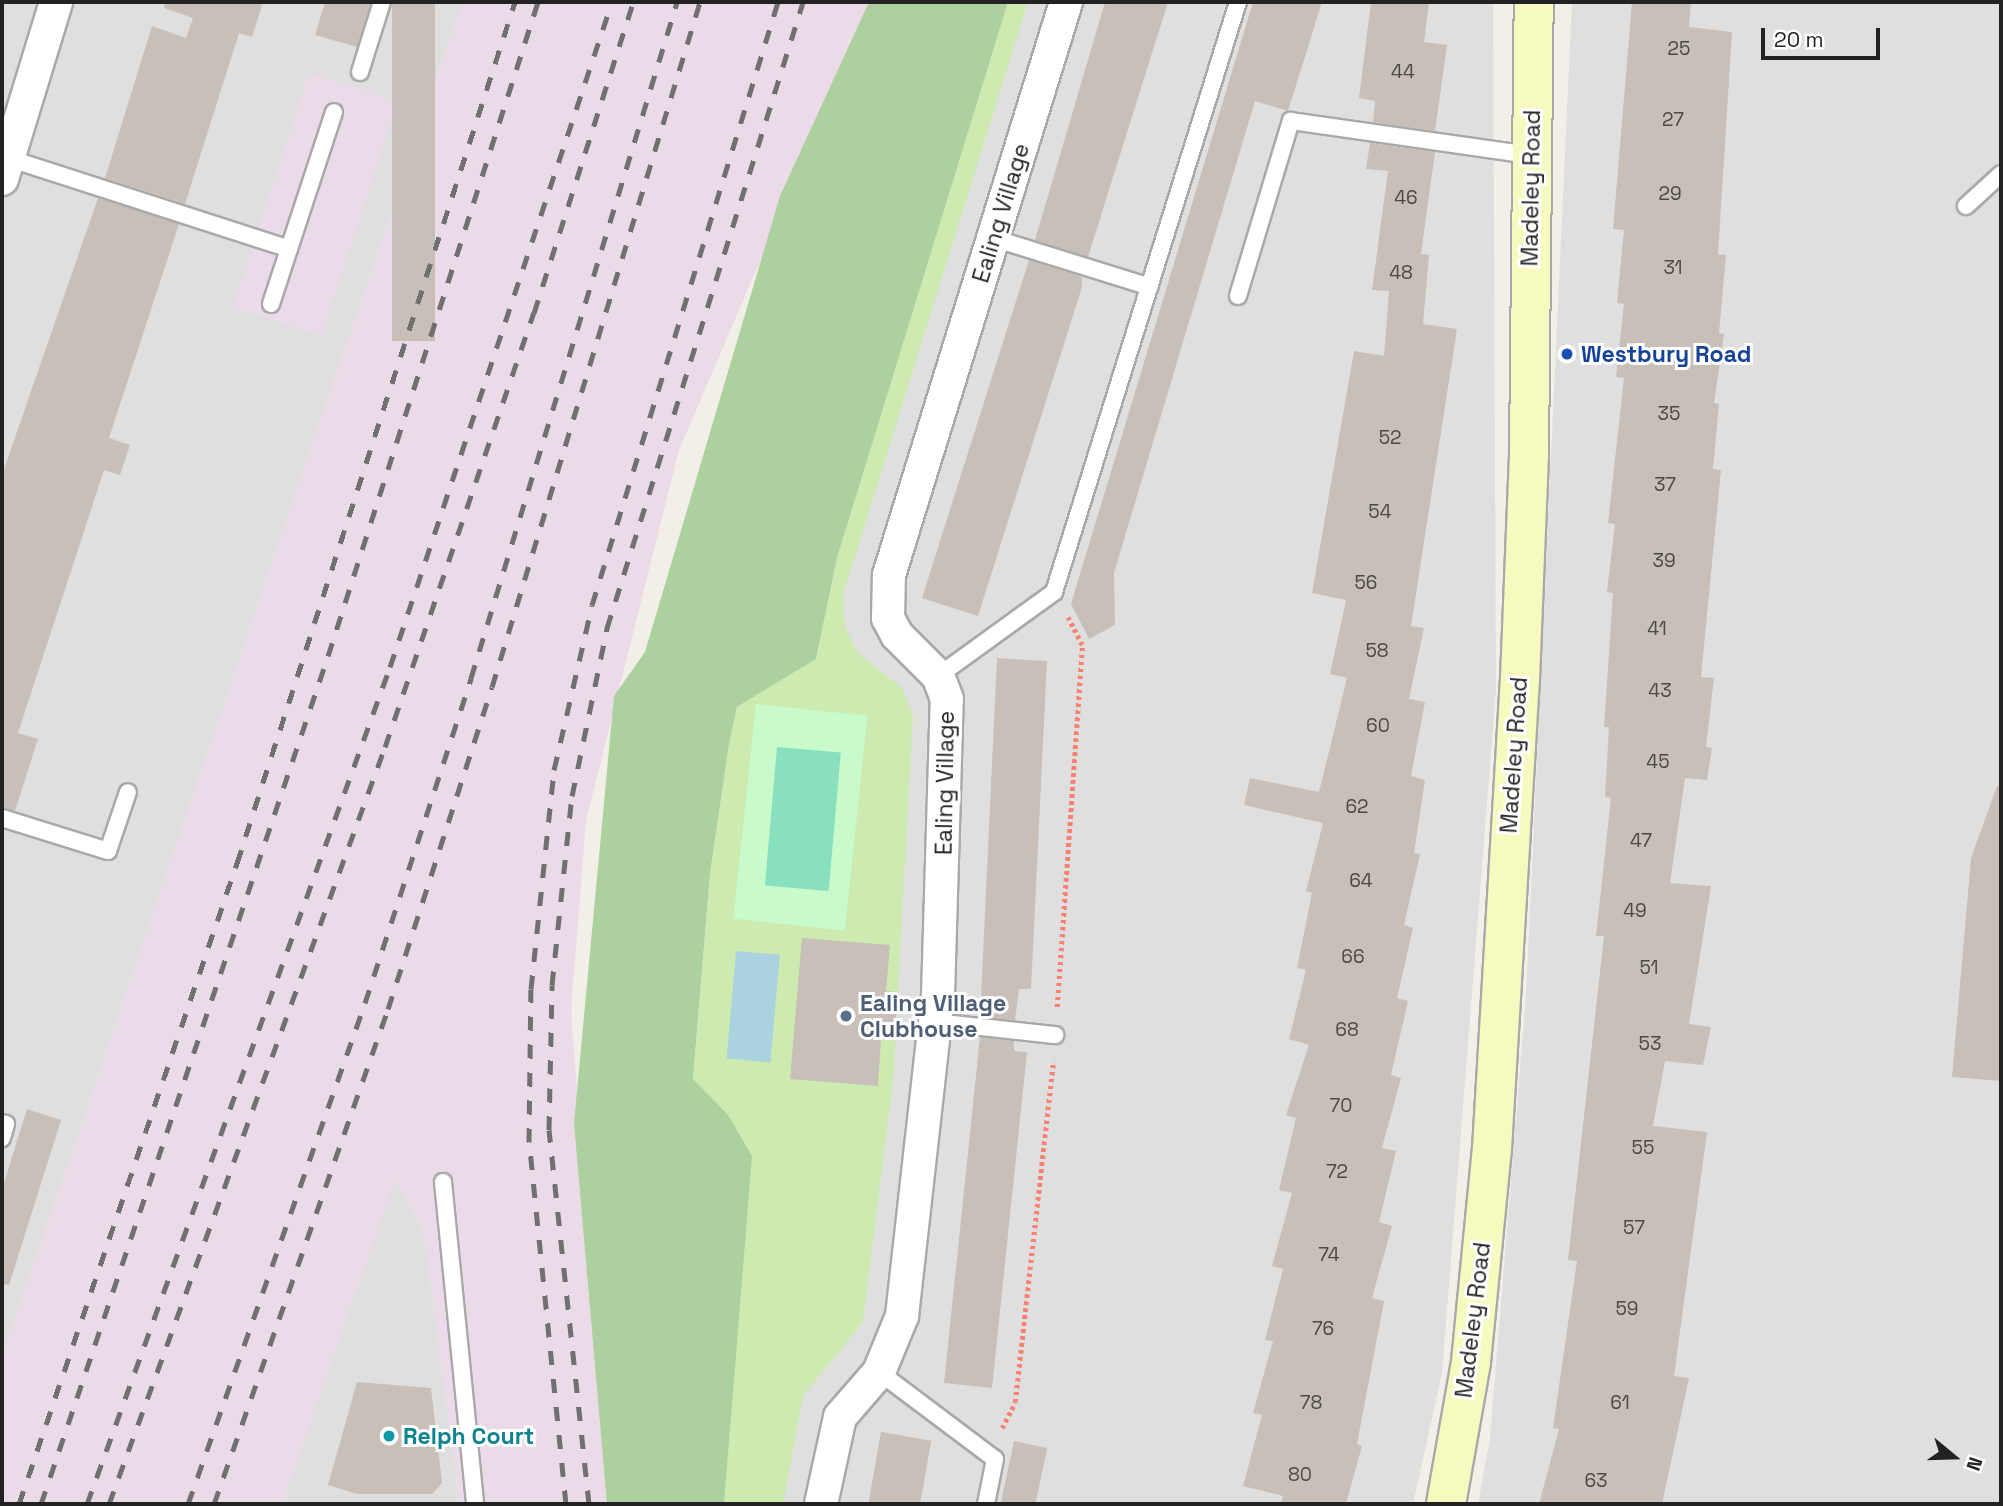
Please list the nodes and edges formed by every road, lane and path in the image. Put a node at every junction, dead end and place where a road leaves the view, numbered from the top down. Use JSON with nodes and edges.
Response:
{"nodes":[{"id":1,"x":56,"y":2,"type":"edge"},
{"id":2,"x":382,"y":2,"type":"edge"},
{"id":3,"x":1066,"y":2,"type":"edge"},
{"id":4,"x":1238,"y":2,"type":"edge"},
{"id":5,"x":1534,"y":2,"type":"edge"},
{"id":6,"x":360,"y":72,"type":"dead end"},
{"id":7,"x":334,"y":112,"type":"dead end"},
{"id":8,"x":1531,"y":155,"type":"junction"},
{"id":9,"x":5,"y":169,"type":"edge"},
{"id":10,"x":2001,"y":174,"type":"edge"},
{"id":11,"x":1966,"y":206,"type":"dead end"},
{"id":12,"x":993,"y":238,"type":"junction"},
{"id":13,"x":289,"y":249,"type":"junction"},
{"id":14,"x":1150,"y":287,"type":"junction"},
{"id":15,"x":1238,"y":296,"type":"dead end"},
{"id":16,"x":271,"y":304,"type":"dead end"},
{"id":17,"x":938,"y":676,"type":"junction"},
{"id":18,"x":128,"y":792,"type":"dead end"},
{"id":19,"x":2,"y":818,"type":"edge"},
{"id":20,"x":935,"y":1022,"type":"junction"},
{"id":21,"x":1055,"y":1035,"type":"dead end"},
{"id":22,"x":2,"y":1123,"type":"edge"},
{"id":23,"x":2,"y":1138,"type":"edge"},
{"id":24,"x":443,"y":1182,"type":"dead end"},
{"id":25,"x":879,"y":1372,"type":"junction"},
{"id":26,"x":475,"y":1504,"type":"edge"},
{"id":27,"x":821,"y":1504,"type":"edge"},
{"id":28,"x":986,"y":1504,"type":"edge"},
{"id":29,"x":1446,"y":1504,"type":"edge"}],
"edges":[{"from":1,"to":9,"type":"street"},
{"from":2,"to":6,"type":"lane"},
{"from":3,"to":12,"type":"street","name":"Ealing Village"},
{"from":4,"to":14,"type":"lane"},
{"from":5,"to":8,"type":"street","name":"Madeley Road"},
{"from":7,"to":13,"type":"lane"},
{"from":8,"to":15,"type":"lane"},
{"from":8,"to":29,"type":"street","name":"Madeley Road"},
{"from":9,"to":13,"type":"lane"},
{"from":10,"to":11,"type":"lane"},
{"from":12,"to":14,"type":"lane"},
{"from":12,"to":17,"type":"street","name":"Ealing Village"},
{"from":13,"to":16,"type":"lane"},
{"from":14,"to":17,"type":"lane"},
{"from":17,"to":20,"type":"street","name":"Ealing Village"},
{"from":18,"to":19,"type":"lane"},
{"from":20,"to":21,"type":"lane"},
{"from":20,"to":25,"type":"street","name":"Ealing Village"},
{"from":22,"to":23,"type":"lane"},
{"from":24,"to":26,"type":"lane"},
{"from":25,"to":27,"type":"street","name":"Ealing Village"},
{"from":25,"to":28,"type":"lane"}]}
